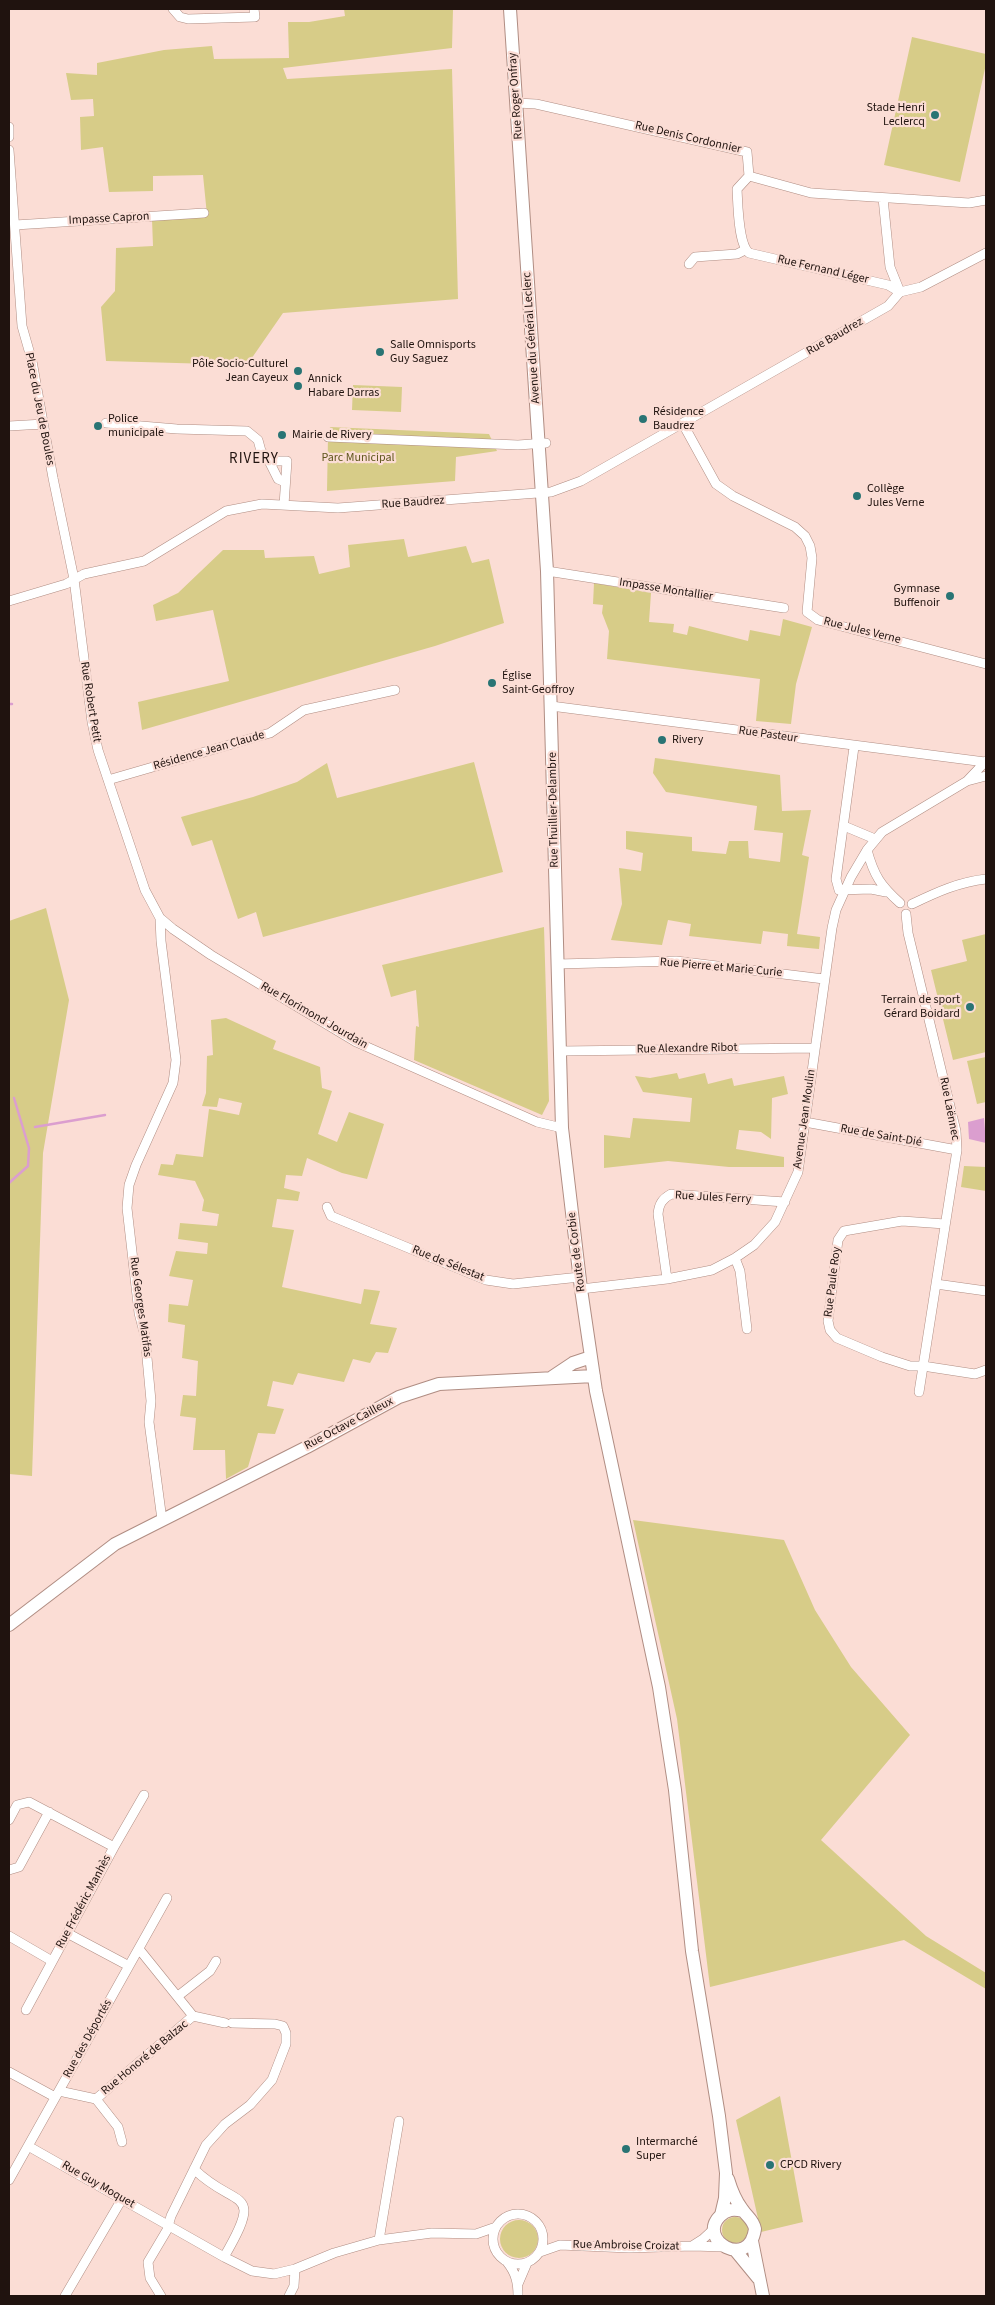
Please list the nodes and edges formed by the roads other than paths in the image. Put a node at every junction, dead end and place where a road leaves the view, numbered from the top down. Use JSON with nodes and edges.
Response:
{"nodes":[{"id":1,"x":173,"y":9,"type":"edge"},
{"id":2,"x":254,"y":9,"type":"edge"},
{"id":3,"x":510,"y":9,"type":"edge"},
{"id":4,"x":240,"y":13,"type":"edge"},
{"id":5,"x":517,"y":103,"type":"junction"},
{"id":6,"x":9,"y":130,"type":"edge"},
{"id":7,"x":9,"y":137,"type":"edge"},
{"id":8,"x":9,"y":150,"type":"edge"},
{"id":9,"x":749,"y":176,"type":"junction"},
{"id":10,"x":522,"y":183,"type":"joint"},
{"id":11,"x":883,"y":198,"type":"junction"},
{"id":12,"x":986,"y":200,"type":"edge"},
{"id":13,"x":204,"y":213,"type":"dead end"},
{"id":14,"x":15,"y":225,"type":"junction"},
{"id":15,"x":745,"y":250,"type":"junction"},
{"id":16,"x":986,"y":253,"type":"edge"},
{"id":17,"x":689,"y":264,"type":"dead end"},
{"id":18,"x":900,"y":292,"type":"junction"},
{"id":19,"x":106,"y":423,"type":"dead end"},
{"id":20,"x":44,"y":424,"type":"junction"},
{"id":21,"x":683,"y":424,"type":"junction"},
{"id":22,"x":9,"y":426,"type":"edge"},
{"id":23,"x":328,"y":437,"type":"dead end"},
{"id":24,"x":542,"y":444,"type":"junction"},
{"id":25,"x":269,"y":460,"type":"junction"},
{"id":26,"x":53,"y":478,"type":"joint"},
{"id":27,"x":285,"y":482,"type":"junction"},
{"id":28,"x":542,"y":493,"type":"junction"},
{"id":29,"x":284,"y":504,"type":"junction"},
{"id":30,"x":547,"y":571,"type":"junction"},
{"id":31,"x":74,"y":579,"type":"junction"},
{"id":32,"x":9,"y":601,"type":"edge"},
{"id":33,"x":784,"y":608,"type":"dead end"},
{"id":34,"x":986,"y":664,"type":"edge"},
{"id":35,"x":395,"y":690,"type":"dead end"},
{"id":36,"x":551,"y":706,"type":"junction"},
{"id":37,"x":854,"y":747,"type":"junction"},
{"id":38,"x":986,"y":762,"type":"edge"},
{"id":39,"x":986,"y":776,"type":"edge"},
{"id":40,"x":108,"y":780,"type":"junction"},
{"id":41,"x":967,"y":781,"type":"junction"},
{"id":42,"x":844,"y":826,"type":"junction"},
{"id":43,"x":875,"y":839,"type":"junction"},
{"id":44,"x":867,"y":850,"type":"junction"},
{"id":45,"x":986,"y":879,"type":"edge"},
{"id":46,"x":843,"y":892,"type":"junction"},
{"id":47,"x":886,"y":892,"type":"junction"},
{"id":48,"x":900,"y":903,"type":"junction"},
{"id":49,"x":912,"y":904,"type":"junction"},
{"id":50,"x":906,"y":914,"type":"junction"},
{"id":51,"x":160,"y":918,"type":"junction"},
{"id":52,"x":558,"y":964,"type":"junction"},
{"id":53,"x":824,"y":979,"type":"junction"},
{"id":54,"x":815,"y":1048,"type":"junction"},
{"id":55,"x":560,"y":1051,"type":"junction"},
{"id":56,"x":804,"y":1122,"type":"junction"},
{"id":57,"x":562,"y":1128,"type":"junction"},
{"id":58,"x":957,"y":1150,"type":"junction"},
{"id":59,"x":785,"y":1202,"type":"junction"},
{"id":60,"x":327,"y":1207,"type":"dead end"},
{"id":61,"x":945,"y":1224,"type":"junction"},
{"id":62,"x":735,"y":1258,"type":"junction"},
{"id":63,"x":668,"y":1279,"type":"junction"},
{"id":64,"x":580,"y":1283,"type":"junction"},
{"id":65,"x":936,"y":1284,"type":"junction"},
{"id":66,"x":986,"y":1291,"type":"edge"},
{"id":67,"x":747,"y":1329,"type":"dead end"},
{"id":68,"x":591,"y":1357,"type":"junction"},
{"id":69,"x":923,"y":1366,"type":"junction"},
{"id":70,"x":986,"y":1370,"type":"edge"},
{"id":71,"x":594,"y":1376,"type":"junction"},
{"id":72,"x":550,"y":1378,"type":"junction"},
{"id":73,"x":919,"y":1392,"type":"dead end"},
{"id":74,"x":162,"y":1520,"type":"junction"},
{"id":75,"x":9,"y":1625,"type":"edge"},
{"id":76,"x":144,"y":1795,"type":"dead end"},
{"id":77,"x":49,"y":1812,"type":"junction"},
{"id":78,"x":9,"y":1820,"type":"edge"},
{"id":79,"x":114,"y":1847,"type":"junction"},
{"id":80,"x":9,"y":1870,"type":"edge"},
{"id":81,"x":167,"y":1898,"type":"dead end"},
{"id":82,"x":67,"y":1933,"type":"junction"},
{"id":83,"x":9,"y":1936,"type":"edge"},
{"id":84,"x":139,"y":1949,"type":"junction"},
{"id":85,"x":216,"y":1960,"type":"dead end"},
{"id":86,"x":52,"y":1961,"type":"junction"},
{"id":87,"x":129,"y":1966,"type":"junction"},
{"id":88,"x":178,"y":1996,"type":"junction"},
{"id":89,"x":26,"y":2010,"type":"dead end"},
{"id":90,"x":193,"y":2016,"type":"junction"},
{"id":91,"x":9,"y":2072,"type":"edge"},
{"id":92,"x":57,"y":2094,"type":"junction"},
{"id":93,"x":96,"y":2099,"type":"junction"},
{"id":94,"x":399,"y":2121,"type":"dead end"},
{"id":95,"x":122,"y":2142,"type":"dead end"},
{"id":96,"x":28,"y":2146,"type":"junction"},
{"id":97,"x":194,"y":2169,"type":"junction"},
{"id":98,"x":726,"y":2173,"type":"junction"},
{"id":99,"x":9,"y":2180,"type":"edge"},
{"id":100,"x":122,"y":2199,"type":"junction"},
{"id":101,"x":742,"y":2211,"type":"junction"},
{"id":102,"x":721,"y":2215,"type":"junction"},
{"id":103,"x":169,"y":2225,"type":"junction"},
{"id":104,"x":496,"y":2227,"type":"junction"},
{"id":105,"x":715,"y":2228,"type":"junction"},
{"id":106,"x":542,"y":2233,"type":"junction"},
{"id":107,"x":476,"y":2234,"type":"junction"},
{"id":108,"x":378,"y":2240,"type":"junction"},
{"id":109,"x":752,"y":2240,"type":"junction"},
{"id":110,"x":560,"y":2244,"type":"junction"},
{"id":111,"x":692,"y":2246,"type":"junction"},
{"id":112,"x":494,"y":2247,"type":"junction"},
{"id":113,"x":730,"y":2249,"type":"junction"},
{"id":114,"x":540,"y":2252,"type":"junction"},
{"id":115,"x":224,"y":2257,"type":"junction"},
{"id":116,"x":507,"y":2262,"type":"junction"},
{"id":117,"x":527,"y":2263,"type":"junction"},
{"id":118,"x":294,"y":2269,"type":"junction"},
{"id":119,"x":759,"y":2280,"type":"junction"},
{"id":120,"x":518,"y":2284,"type":"junction"},
{"id":121,"x":65,"y":2296,"type":"edge"},
{"id":122,"x":161,"y":2296,"type":"edge"},
{"id":123,"x":289,"y":2296,"type":"edge"},
{"id":124,"x":518,"y":2296,"type":"edge"},
{"id":125,"x":763,"y":2296,"type":"edge"}],
"edges":[{"from":1,"to":4,"type":"street"},
{"from":2,"to":4,"type":"street"},
{"from":3,"to":5,"type":"main road","name":"Rue Roger Onfray"},
{"from":5,"to":9,"type":"street","name":"Rue Denis Cordonnier"},
{"from":5,"to":10,"type":"main road","name":"Rue Roger Onfray"},
{"from":6,"to":7,"type":"street"},
{"from":8,"to":14,"type":"street","name":"Place du Jeu de Boules"},
{"from":9,"to":11,"type":"street"},
{"from":9,"to":15,"type":"street"},
{"from":10,"to":24,"type":"main road","name":"Avenue du Général Leclerc"},
{"from":11,"to":12,"type":"street"},
{"from":11,"to":18,"type":"street"},
{"from":13,"to":14,"type":"street","name":"Impasse Capron"},
{"from":14,"to":20,"type":"street","name":"Place du Jeu de Boules"},
{"from":15,"to":17,"type":"street","name":"Rue Fernand Léger"},
{"from":15,"to":18,"type":"street","name":"Rue Fernand Léger"},
{"from":16,"to":18,"type":"street","name":"Rue Baudrez"},
{"from":18,"to":21,"type":"street","name":"Rue Baudrez"},
{"from":19,"to":25,"type":"street"},
{"from":20,"to":22,"type":"street"},
{"from":20,"to":26,"type":"street","name":"Place du Jeu de Boules"},
{"from":21,"to":28,"type":"street","name":"Rue Baudrez"},
{"from":21,"to":34,"type":"street","name":"Rue Jules Verne"},
{"from":23,"to":24,"type":"street"},
{"from":24,"to":28,"type":"main road","name":"Avenue du Général Leclerc"},
{"from":25,"to":27,"type":"street"},
{"from":25,"to":27,"type":"street"},
{"from":26,"to":31,"type":"street","name":"Rue Robert Petit"},
{"from":27,"to":29,"type":"street"},
{"from":28,"to":29,"type":"street","name":"Rue Baudrez"},
{"from":28,"to":30,"type":"main road","name":"Rue Thuillier-Delambre"},
{"from":29,"to":31,"type":"street","name":"Rue Baudrez"},
{"from":30,"to":33,"type":"street","name":"Impasse Montallier"},
{"from":30,"to":36,"type":"main road","name":"Rue Thuillier-Delambre"},
{"from":31,"to":32,"type":"street","name":"Rue Baudrez"},
{"from":31,"to":40,"type":"street","name":"Rue Robert Petit"},
{"from":35,"to":40,"type":"street","name":"Résidence Jean Claude"},
{"from":36,"to":37,"type":"street","name":"Rue Pasteur"},
{"from":36,"to":52,"type":"main road","name":"Rue Thuillier-Delambre"},
{"from":37,"to":38,"type":"street","name":"Rue Pasteur"},
{"from":37,"to":42,"type":"street"},
{"from":38,"to":41,"type":"street"},
{"from":39,"to":41,"type":"street"},
{"from":40,"to":51,"type":"street","name":"Rue Robert Petit"},
{"from":41,"to":43,"type":"street","name":"Avenue Jean Moulin"},
{"from":42,"to":43,"type":"street"},
{"from":42,"to":46,"type":"street"},
{"from":43,"to":44,"type":"street","name":"Avenue Jean Moulin"},
{"from":44,"to":46,"type":"street","name":"Avenue Jean Moulin"},
{"from":44,"to":47,"type":"street"},
{"from":45,"to":49,"type":"street"},
{"from":46,"to":47,"type":"street"},
{"from":46,"to":53,"type":"street","name":"Avenue Jean Moulin"},
{"from":47,"to":48,"type":"street"},
{"from":48,"to":49,"type":"street"},
{"from":48,"to":50,"type":"street"},
{"from":49,"to":50,"type":"street"},
{"from":50,"to":58,"type":"street","name":"Rue Laënnec"},
{"from":51,"to":57,"type":"street","name":"Rue Florimond Jourdain"},
{"from":51,"to":74,"type":"street","name":"Rue Georges Matifas"},
{"from":52,"to":53,"type":"street","name":"Rue Pierre et Marie Curie"},
{"from":52,"to":55,"type":"main road","name":"Rue Thuillier-Delambre"},
{"from":53,"to":54,"type":"street","name":"Avenue Jean Moulin"},
{"from":54,"to":55,"type":"street","name":"Rue Alexandre Ribot"},
{"from":54,"to":56,"type":"street","name":"Avenue Jean Moulin"},
{"from":55,"to":57,"type":"main road","name":"Rue Thuillier-Delambre"},
{"from":56,"to":58,"type":"street","name":"Rue de Saint-Dié"},
{"from":56,"to":59,"type":"street","name":"Avenue Jean Moulin"},
{"from":57,"to":64,"type":"main road","name":"Route de Corbie"},
{"from":58,"to":61,"type":"street","name":"Rue Laënnec"},
{"from":59,"to":62,"type":"street","name":"Avenue Jean Moulin"},
{"from":59,"to":63,"type":"street","name":"Rue Jules Ferry"},
{"from":60,"to":64,"type":"street","name":"Rue de Sélestat"},
{"from":61,"to":65,"type":"street","name":"Rue Laënnec"},
{"from":61,"to":69,"type":"street","name":"Rue Paule Roy"},
{"from":62,"to":63,"type":"street","name":"Avenue Jean Moulin"},
{"from":62,"to":67,"type":"street"},
{"from":63,"to":64,"type":"street","name":"Avenue Jean Moulin"},
{"from":64,"to":68,"type":"main road","name":"Route de Corbie"},
{"from":65,"to":66,"type":"street"},
{"from":65,"to":69,"type":"street","name":"Rue Laënnec"},
{"from":68,"to":71,"type":"main road","name":"Route de Corbie"},
{"from":68,"to":72,"type":"main road"},
{"from":69,"to":70,"type":"street","name":"Rue Paule Roy"},
{"from":69,"to":73,"type":"street","name":"Rue Laënnec"},
{"from":71,"to":72,"type":"main road","name":"Rue Octave Cailleux"},
{"from":71,"to":98,"type":"main road","name":"Route de Corbie"},
{"from":72,"to":74,"type":"main road","name":"Rue Octave Cailleux"},
{"from":74,"to":75,"type":"main road"},
{"from":76,"to":79,"type":"street","name":"Rue Frédéric Manhès"},
{"from":77,"to":78,"type":"street"},
{"from":77,"to":79,"type":"street"},
{"from":77,"to":80,"type":"street"},
{"from":79,"to":82,"type":"street","name":"Rue Frédéric Manhès"},
{"from":81,"to":84,"type":"street","name":"Rue des Déportés"},
{"from":82,"to":86,"type":"street","name":"Rue Frédéric Manhès"},
{"from":82,"to":87,"type":"street"},
{"from":83,"to":86,"type":"street"},
{"from":84,"to":87,"type":"street","name":"Rue des Déportés"},
{"from":84,"to":88,"type":"street"},
{"from":85,"to":88,"type":"street"},
{"from":86,"to":89,"type":"street","name":"Rue Frédéric Manhès"},
{"from":87,"to":92,"type":"street","name":"Rue des Déportés"},
{"from":88,"to":90,"type":"street"},
{"from":90,"to":93,"type":"street","name":"Rue Honoré de Balzac"},
{"from":90,"to":97,"type":"street"},
{"from":91,"to":92,"type":"street","name":"Rue Honoré de Balzac"},
{"from":92,"to":93,"type":"street","name":"Rue Honoré de Balzac"},
{"from":92,"to":96,"type":"street","name":"Rue des Déportés"},
{"from":93,"to":95,"type":"street","name":"Rue Honoré de Balzac"},
{"from":94,"to":108,"type":"street"},
{"from":96,"to":99,"type":"street","name":"Rue des Déportés"},
{"from":96,"to":100,"type":"street","name":"Rue Guy Moquet"},
{"from":97,"to":103,"type":"street"},
{"from":97,"to":115,"type":"street"},
{"from":98,"to":101,"type":"main road"},
{"from":98,"to":102,"type":"main road"},
{"from":100,"to":103,"type":"street","name":"Rue Guy Moquet"},
{"from":100,"to":121,"type":"street"},
{"from":101,"to":102,"type":"main road"},
{"from":101,"to":109,"type":"main road"},
{"from":102,"to":105,"type":"main road"},
{"from":103,"to":115,"type":"street"},
{"from":103,"to":122,"type":"street"},
{"from":104,"to":106,"type":"street"},
{"from":104,"to":107,"type":"street"},
{"from":104,"to":112,"type":"street"},
{"from":105,"to":111,"type":"street","name":"Rue Ambroise Croizat"},
{"from":105,"to":113,"type":"main road"},
{"from":106,"to":110,"type":"street","name":"Rue Ambroise Croizat"},
{"from":106,"to":114,"type":"street"},
{"from":107,"to":108,"type":"street"},
{"from":107,"to":112,"type":"street"},
{"from":108,"to":118,"type":"street"},
{"from":109,"to":113,"type":"main road"},
{"from":109,"to":119,"type":"main road"},
{"from":110,"to":111,"type":"street","name":"Rue Ambroise Croizat"},
{"from":110,"to":114,"type":"street","name":"Rue Ambroise Croizat"},
{"from":111,"to":113,"type":"street","name":"Rue Ambroise Croizat"},
{"from":112,"to":116,"type":"street"},
{"from":113,"to":119,"type":"main road"},
{"from":114,"to":117,"type":"street"},
{"from":115,"to":118,"type":"street"},
{"from":116,"to":117,"type":"street"},
{"from":116,"to":120,"type":"street"},
{"from":117,"to":120,"type":"street"},
{"from":118,"to":123,"type":"street"},
{"from":119,"to":125,"type":"main road"},
{"from":120,"to":124,"type":"street"}]}
